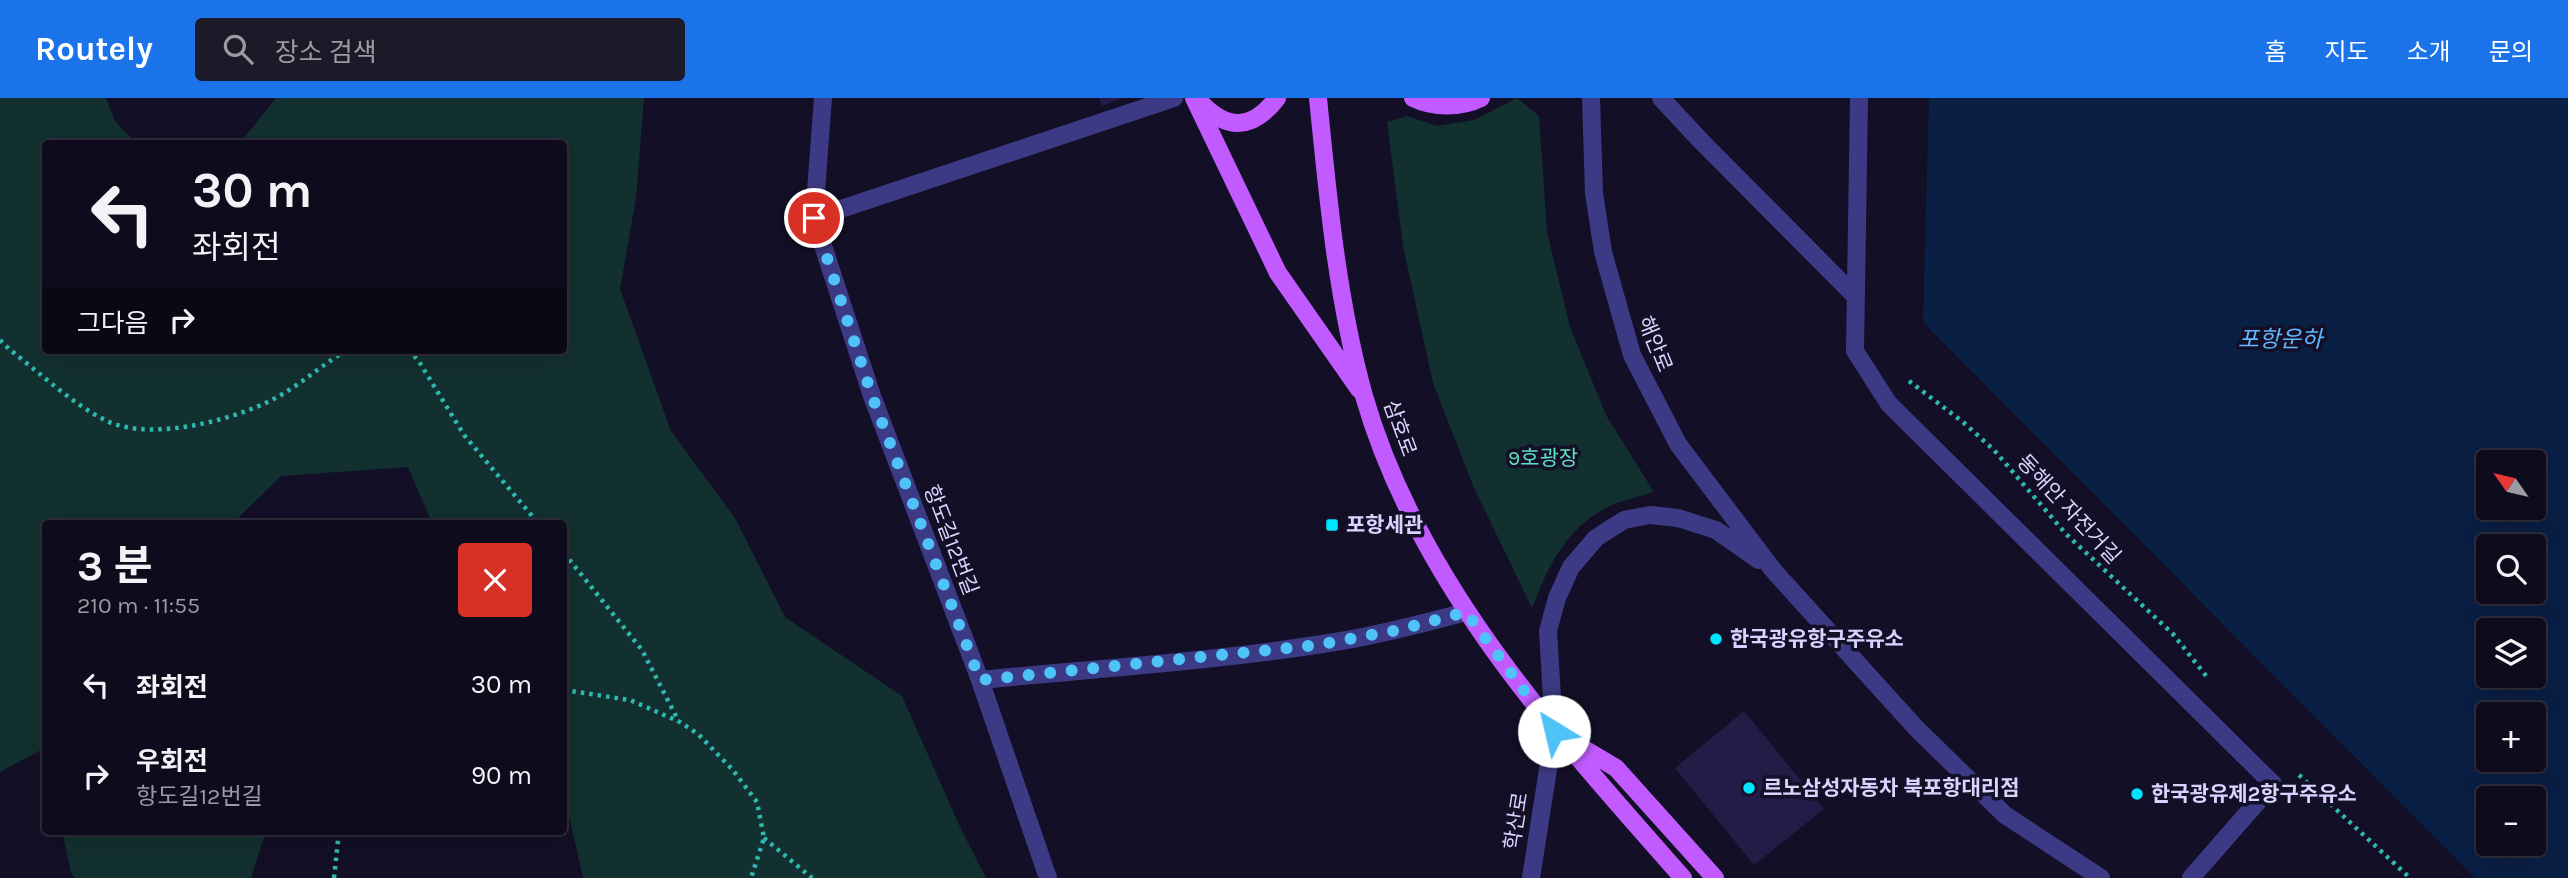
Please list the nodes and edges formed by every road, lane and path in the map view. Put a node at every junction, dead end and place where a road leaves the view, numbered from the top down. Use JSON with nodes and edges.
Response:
{"nodes":[{"id":1,"x":823,"y":98,"type":"edge"},
{"id":2,"x":1174,"y":98,"type":"edge"},
{"id":3,"x":1196,"y":98,"type":"edge"},
{"id":4,"x":1277,"y":98,"type":"edge"},
{"id":5,"x":1318,"y":98,"type":"edge"},
{"id":6,"x":1413,"y":98,"type":"edge"},
{"id":7,"x":1481,"y":98,"type":"edge"},
{"id":8,"x":1591,"y":98,"type":"edge"},
{"id":9,"x":1661,"y":98,"type":"edge"},
{"id":10,"x":1859,"y":98,"type":"edge"},
{"id":11,"x":814,"y":218,"type":"junction"},
{"id":12,"x":1854,"y":295,"type":"junction"},
{"id":13,"x":0,"y":340,"type":"edge"},
{"id":14,"x":341,"y":354,"type":"edge"},
{"id":15,"x":412,"y":354,"type":"edge"},
{"id":16,"x":1899,"y":374,"type":"dead end"},
{"id":17,"x":1364,"y":396,"type":"junction"},
{"id":18,"x":535,"y":520,"type":"edge"},
{"id":19,"x":567,"y":557,"type":"edge"},
{"id":20,"x":1773,"y":570,"type":"junction"},
{"id":21,"x":1466,"y":612,"type":"junction"},
{"id":22,"x":980,"y":680,"type":"junction"},
{"id":23,"x":2211,"y":681,"type":"dead end"},
{"id":24,"x":567,"y":690,"type":"edge"},
{"id":25,"x":680,"y":722,"type":"junction"},
{"id":26,"x":1554,"y":731,"type":"junction"},
{"id":27,"x":2291,"y":768,"type":"dead end"},
{"id":28,"x":339,"y":835,"type":"edge"},
{"id":29,"x":764,"y":838,"type":"junction"},
{"id":30,"x":334,"y":878,"type":"edge"},
{"id":31,"x":751,"y":878,"type":"edge"},
{"id":32,"x":813,"y":878,"type":"edge"},
{"id":33,"x":1048,"y":878,"type":"edge"},
{"id":34,"x":1531,"y":878,"type":"edge"},
{"id":35,"x":1683,"y":878,"type":"edge"},
{"id":36,"x":1715,"y":878,"type":"edge"},
{"id":37,"x":2101,"y":878,"type":"edge"},
{"id":38,"x":2191,"y":878,"type":"edge"},
{"id":39,"x":2410,"y":878,"type":"edge"}],
"edges":[{"from":1,"to":11,"type":"street"},
{"from":2,"to":11,"type":"street"},
{"from":3,"to":4,"type":"main road"},
{"from":3,"to":17,"type":"main road"},
{"from":5,"to":17,"type":"main road","name":"삼호로"},
{"from":6,"to":7,"type":"main road"},
{"from":8,"to":20,"type":"street","name":"해안로"},
{"from":9,"to":12,"type":"street"},
{"from":10,"to":12,"type":"street"},
{"from":11,"to":22,"type":"street","name":"항도길12번길"},
{"from":12,"to":38,"type":"street"},
{"from":13,"to":14,"type":"path"},
{"from":15,"to":18,"type":"path"},
{"from":16,"to":23,"type":"path","name":"동해안 자전거길"},
{"from":17,"to":21,"type":"main road","name":"삼호로"},
{"from":19,"to":25,"type":"path"},
{"from":20,"to":26,"type":"street","name":"학산로"},
{"from":20,"to":37,"type":"street"},
{"from":21,"to":22,"type":"street"},
{"from":21,"to":26,"type":"main road","name":"삼호로"},
{"from":22,"to":33,"type":"street","name":"항도길12번길"},
{"from":24,"to":25,"type":"path"},
{"from":25,"to":29,"type":"path"},
{"from":26,"to":34,"type":"street","name":"학산로"},
{"from":26,"to":35,"type":"main road","name":"삼호로"},
{"from":26,"to":36,"type":"main road","name":"삼호로"},
{"from":27,"to":39,"type":"path"},
{"from":28,"to":30,"type":"path"},
{"from":29,"to":31,"type":"path"},
{"from":29,"to":32,"type":"path"}]}
